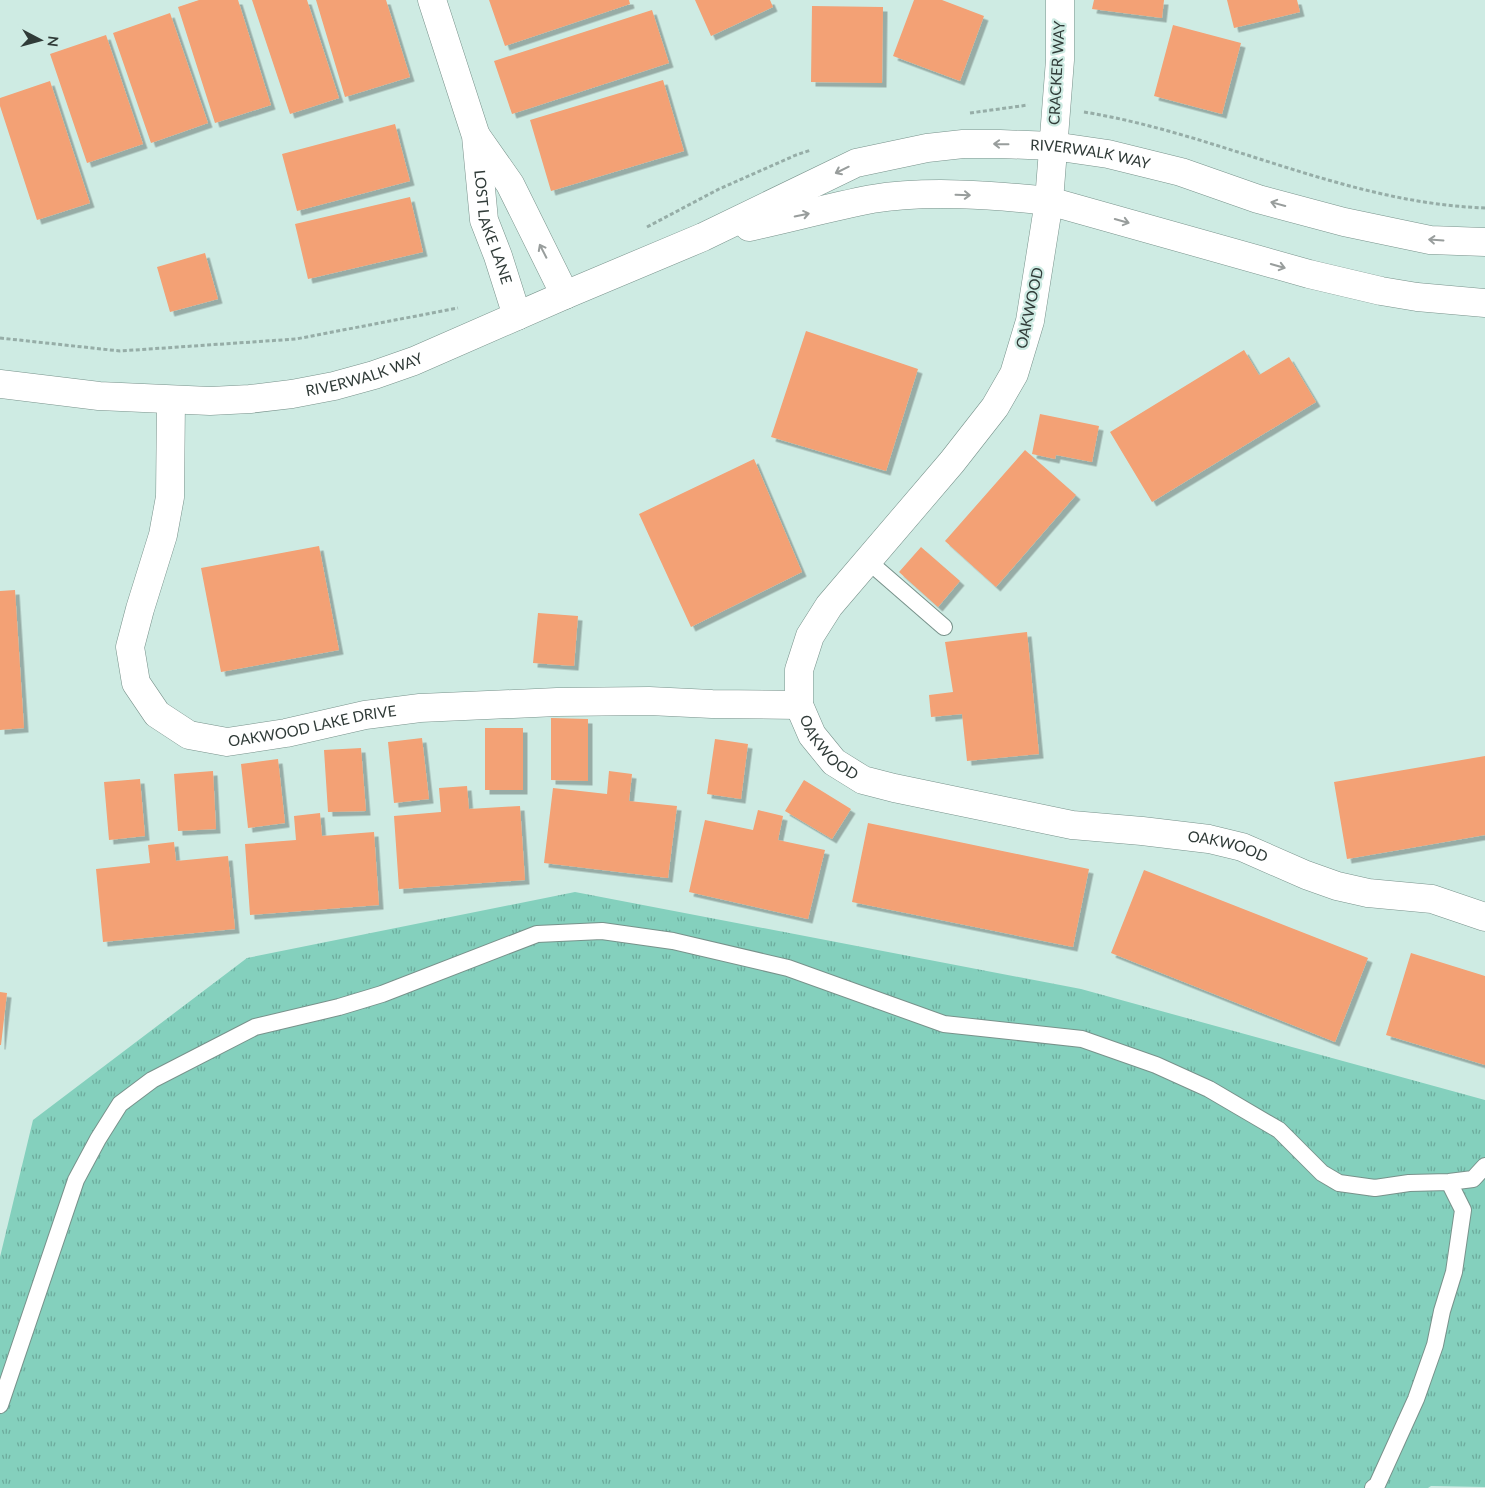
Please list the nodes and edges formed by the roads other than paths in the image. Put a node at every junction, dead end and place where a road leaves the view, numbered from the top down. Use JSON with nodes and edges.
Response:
{"nodes":[{"id":1,"x":432,"y":0,"type":"edge"},
{"id":2,"x":1060,"y":0,"type":"edge"},
{"id":3,"x":476,"y":136,"type":"junction"},
{"id":4,"x":1053,"y":146,"type":"junction"},
{"id":5,"x":1048,"y":201,"type":"junction"},
{"id":6,"x":703,"y":237,"type":"junction"},
{"id":7,"x":1485,"y":242,"type":"edge"},
{"id":8,"x":565,"y":294,"type":"junction"},
{"id":9,"x":1485,"y":303,"type":"edge"},
{"id":10,"x":518,"y":316,"type":"junction"},
{"id":11,"x":0,"y":384,"type":"edge"},
{"id":12,"x":171,"y":400,"type":"junction"},
{"id":13,"x":868,"y":562,"type":"junction"},
{"id":14,"x":944,"y":626,"type":"dead end"},
{"id":15,"x":799,"y":705,"type":"junction"},
{"id":16,"x":1485,"y":917,"type":"edge"},
{"id":17,"x":1485,"y":1166,"type":"edge"},
{"id":18,"x":1449,"y":1182,"type":"junction"},
{"id":19,"x":0,"y":1405,"type":"edge"},
{"id":20,"x":1374,"y":1488,"type":"edge"}],
"edges":[{"from":1,"to":3,"type":"street","name":"LOST LAKE LANE"},
{"from":2,"to":4,"type":"street","name":"CRACKER WAY"},
{"from":8,"to":3,"type":"street","name":"LOST LAKE LANE","one_way":true},
{"from":3,"to":10,"type":"street","name":"LOST LAKE LANE"},
{"from":4,"to":5,"type":"street","name":"OAKWOOD"},
{"from":4,"to":6,"type":"street","name":"RIVERWALK WAY","one_way":true},
{"from":7,"to":4,"type":"street","name":"RIVERWALK WAY","one_way":true},
{"from":6,"to":5,"type":"street","name":"RIVERWALK WAY","one_way":true},
{"from":5,"to":9,"type":"street","name":"RIVERWALK WAY","one_way":true},
{"from":5,"to":13,"type":"street","name":"OAKWOOD"},
{"from":6,"to":8,"type":"street","name":"RIVERWALK WAY"},
{"from":8,"to":10,"type":"street","name":"RIVERWALK WAY"},
{"from":10,"to":12,"type":"street","name":"RIVERWALK WAY"},
{"from":11,"to":12,"type":"street","name":"RIVERWALK WAY"},
{"from":12,"to":15,"type":"street","name":"OAKWOOD LAKE DRIVE"},
{"from":13,"to":14,"type":"lane"},
{"from":13,"to":15,"type":"street","name":"OAKWOOD"},
{"from":15,"to":16,"type":"street","name":"OAKWOOD"},
{"from":17,"to":18,"type":"lane"},
{"from":18,"to":19,"type":"lane"},
{"from":18,"to":20,"type":"lane"}]}
